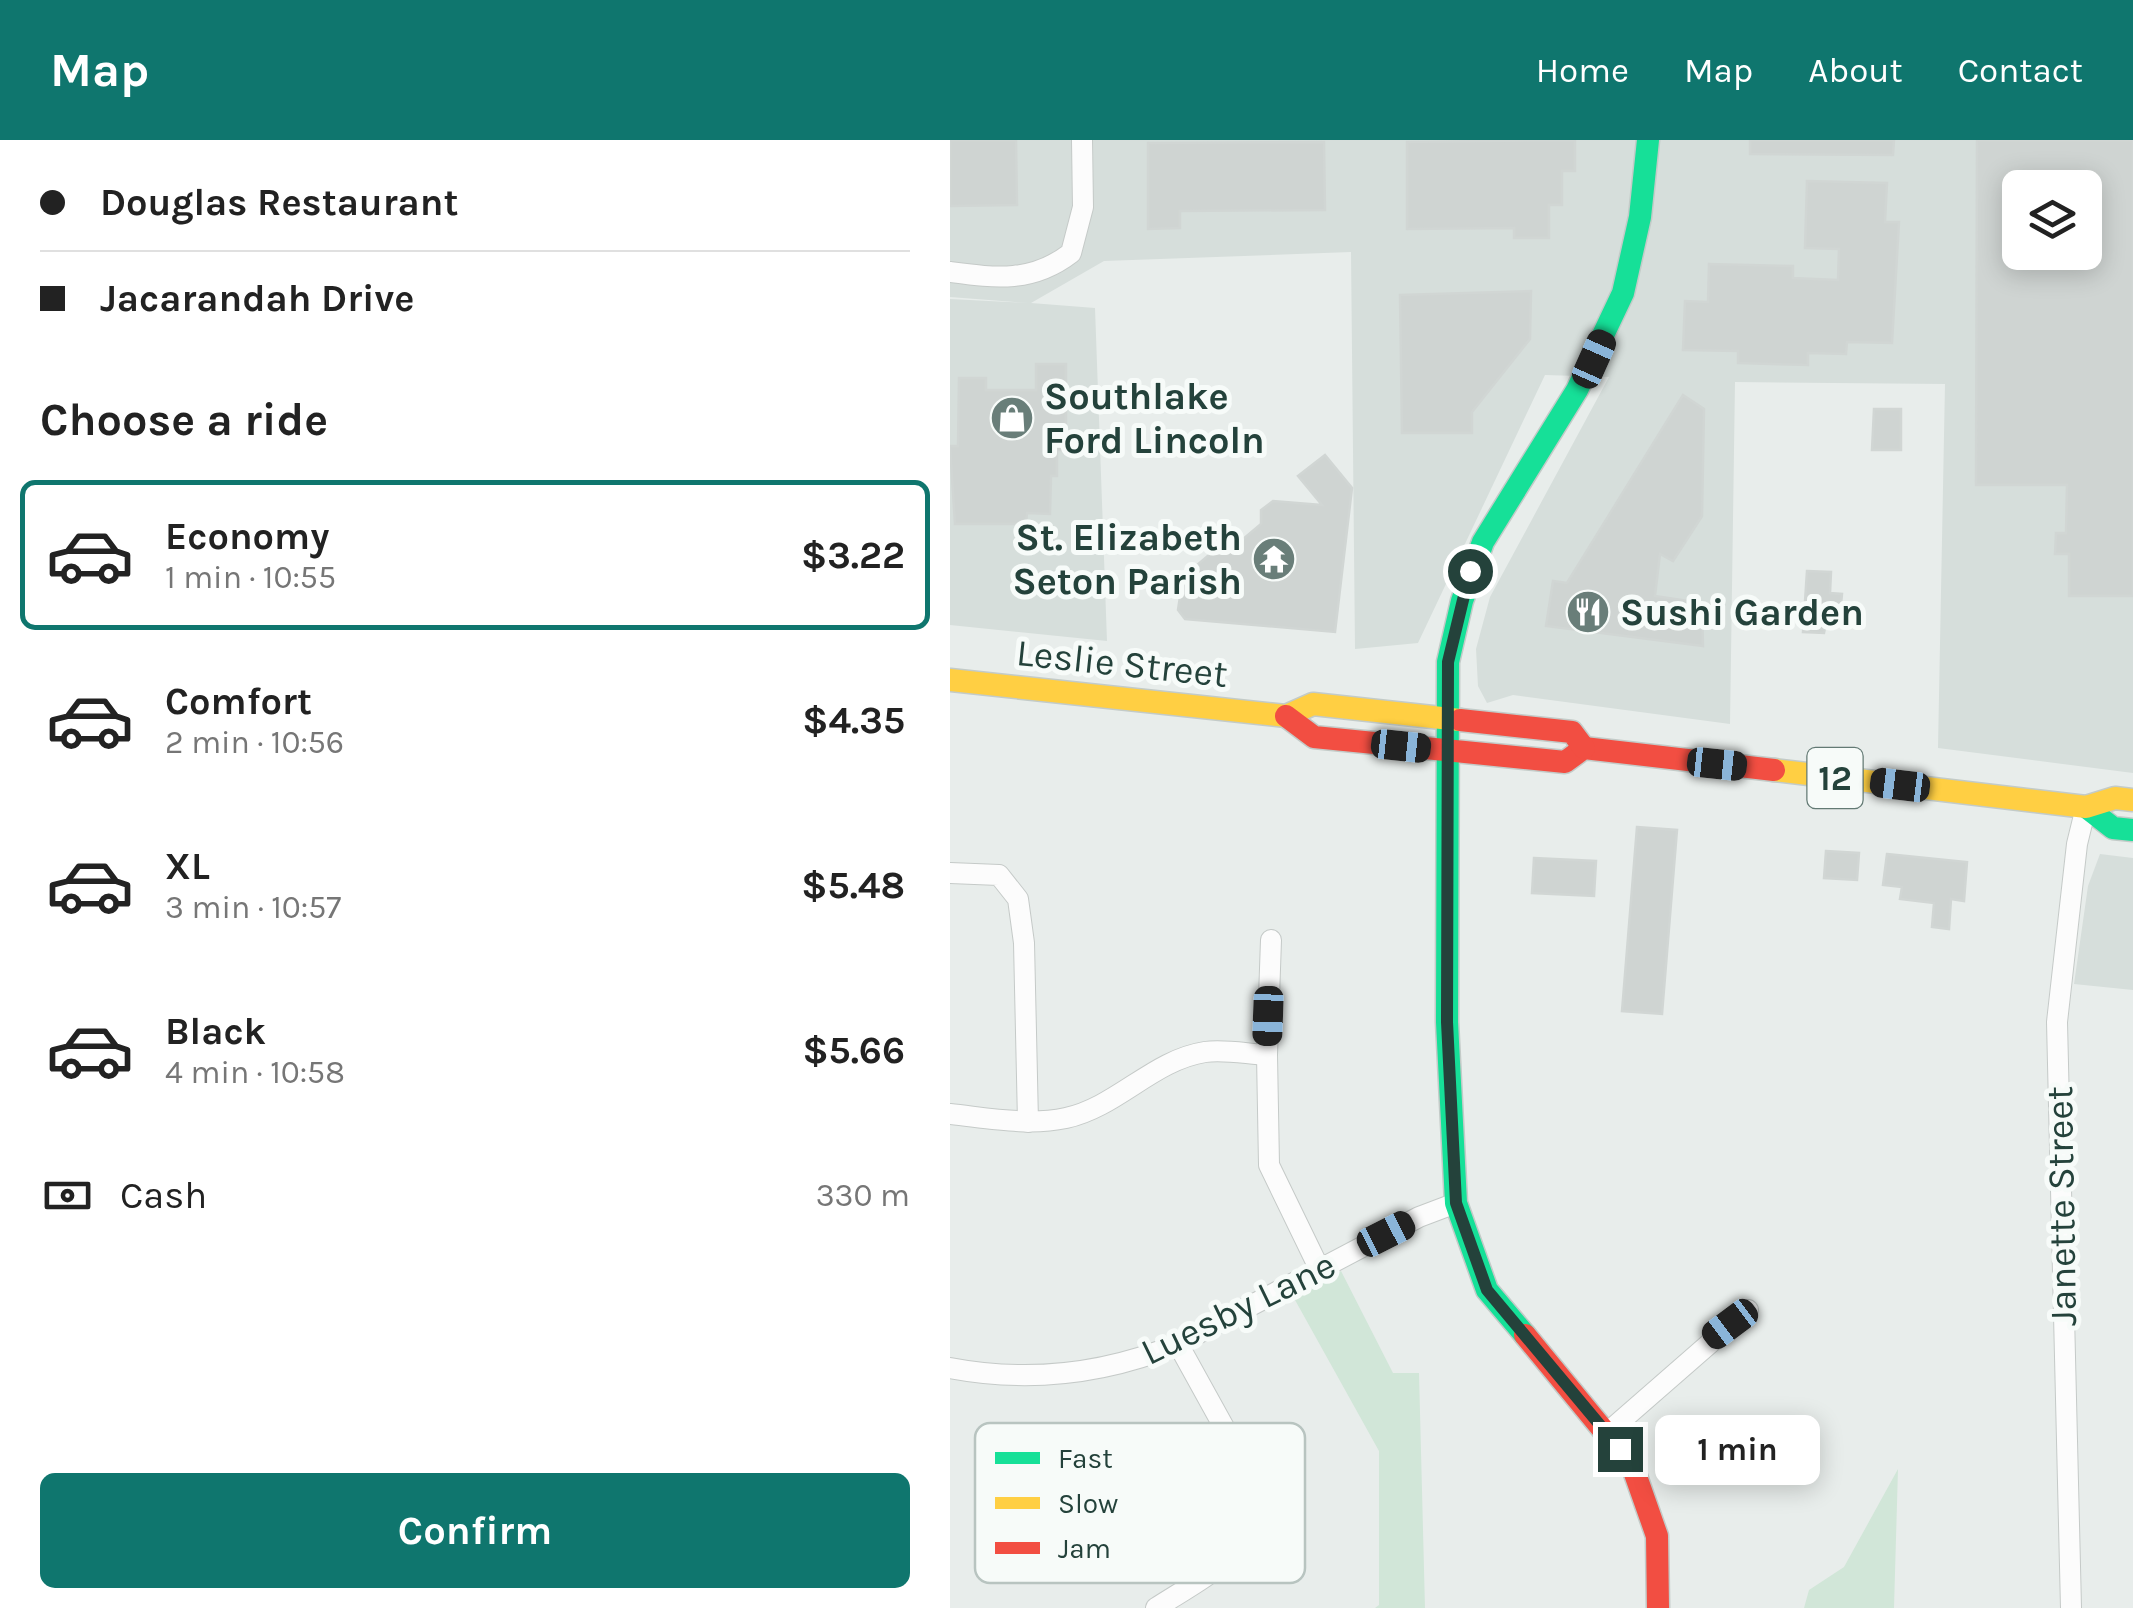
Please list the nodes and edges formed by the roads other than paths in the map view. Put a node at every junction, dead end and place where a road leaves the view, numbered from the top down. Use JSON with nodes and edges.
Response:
{"nodes":[{"id":1,"x":1082,"y":140,"type":"edge"},
{"id":2,"x":1648,"y":140,"type":"edge"},
{"id":3,"x":950,"y":272,"type":"edge"},
{"id":4,"x":950,"y":680,"type":"edge"},
{"id":5,"x":1286,"y":716,"type":"junction"},
{"id":6,"x":1448,"y":718,"type":"junction"},
{"id":7,"x":1584,"y":748,"type":"junction"},
{"id":8,"x":1449,"y":752,"type":"junction"},
{"id":9,"x":2133,"y":800,"type":"edge"},
{"id":10,"x":2086,"y":806,"type":"junction"},
{"id":11,"x":2133,"y":830,"type":"edge"},
{"id":12,"x":950,"y":873,"type":"edge"},
{"id":13,"x":1272,"y":940,"type":"dead end"},
{"id":14,"x":1267,"y":1054,"type":"junction"},
{"id":15,"x":950,"y":1114,"type":"edge"},
{"id":16,"x":1028,"y":1122,"type":"junction"},
{"id":17,"x":1456,"y":1203,"type":"junction"},
{"id":18,"x":1319,"y":1268,"type":"junction"},
{"id":19,"x":1748,"y":1310,"type":"dead end"},
{"id":20,"x":1178,"y":1344,"type":"junction"},
{"id":21,"x":950,"y":1368,"type":"edge"},
{"id":22,"x":1222,"y":1423,"type":"edge"},
{"id":23,"x":1607,"y":1433,"type":"junction"},
{"id":24,"x":1190,"y":1583,"type":"edge"},
{"id":25,"x":1156,"y":1608,"type":"edge"},
{"id":26,"x":1658,"y":1608,"type":"edge"},
{"id":27,"x":2071,"y":1608,"type":"edge"}],
"edges":[{"from":1,"to":3,"type":"street"},
{"from":2,"to":6,"type":"street"},
{"from":4,"to":5,"type":"street","name":"Leslie Street","number":"12"},
{"from":5,"to":6,"type":"street","name":"Leslie Street","number":"12"},
{"from":5,"to":8,"type":"street","name":"Leslie Street","number":"12"},
{"from":6,"to":7,"type":"street","name":"Leslie Street","number":"12"},
{"from":6,"to":8,"type":"street"},
{"from":7,"to":8,"type":"street","name":"Leslie Street","number":"12"},
{"from":7,"to":10,"type":"street","name":"Leslie Street","number":"12"},
{"from":8,"to":17,"type":"street"},
{"from":9,"to":10,"type":"street","name":"Leslie Street","number":"12"},
{"from":10,"to":11,"type":"street","name":"Leslie Street","number":"12"},
{"from":10,"to":27,"type":"street","name":"Janette Street"},
{"from":12,"to":16,"type":"street"},
{"from":13,"to":14,"type":"street"},
{"from":14,"to":16,"type":"street"},
{"from":14,"to":18,"type":"street"},
{"from":15,"to":16,"type":"street"},
{"from":17,"to":18,"type":"street","name":"Luesby Lane"},
{"from":17,"to":23,"type":"street"},
{"from":18,"to":20,"type":"street","name":"Luesby Lane"},
{"from":19,"to":23,"type":"street"},
{"from":20,"to":21,"type":"street","name":"Luesby Lane"},
{"from":20,"to":22,"type":"street"},
{"from":23,"to":26,"type":"street"},
{"from":24,"to":25,"type":"street"}]}
